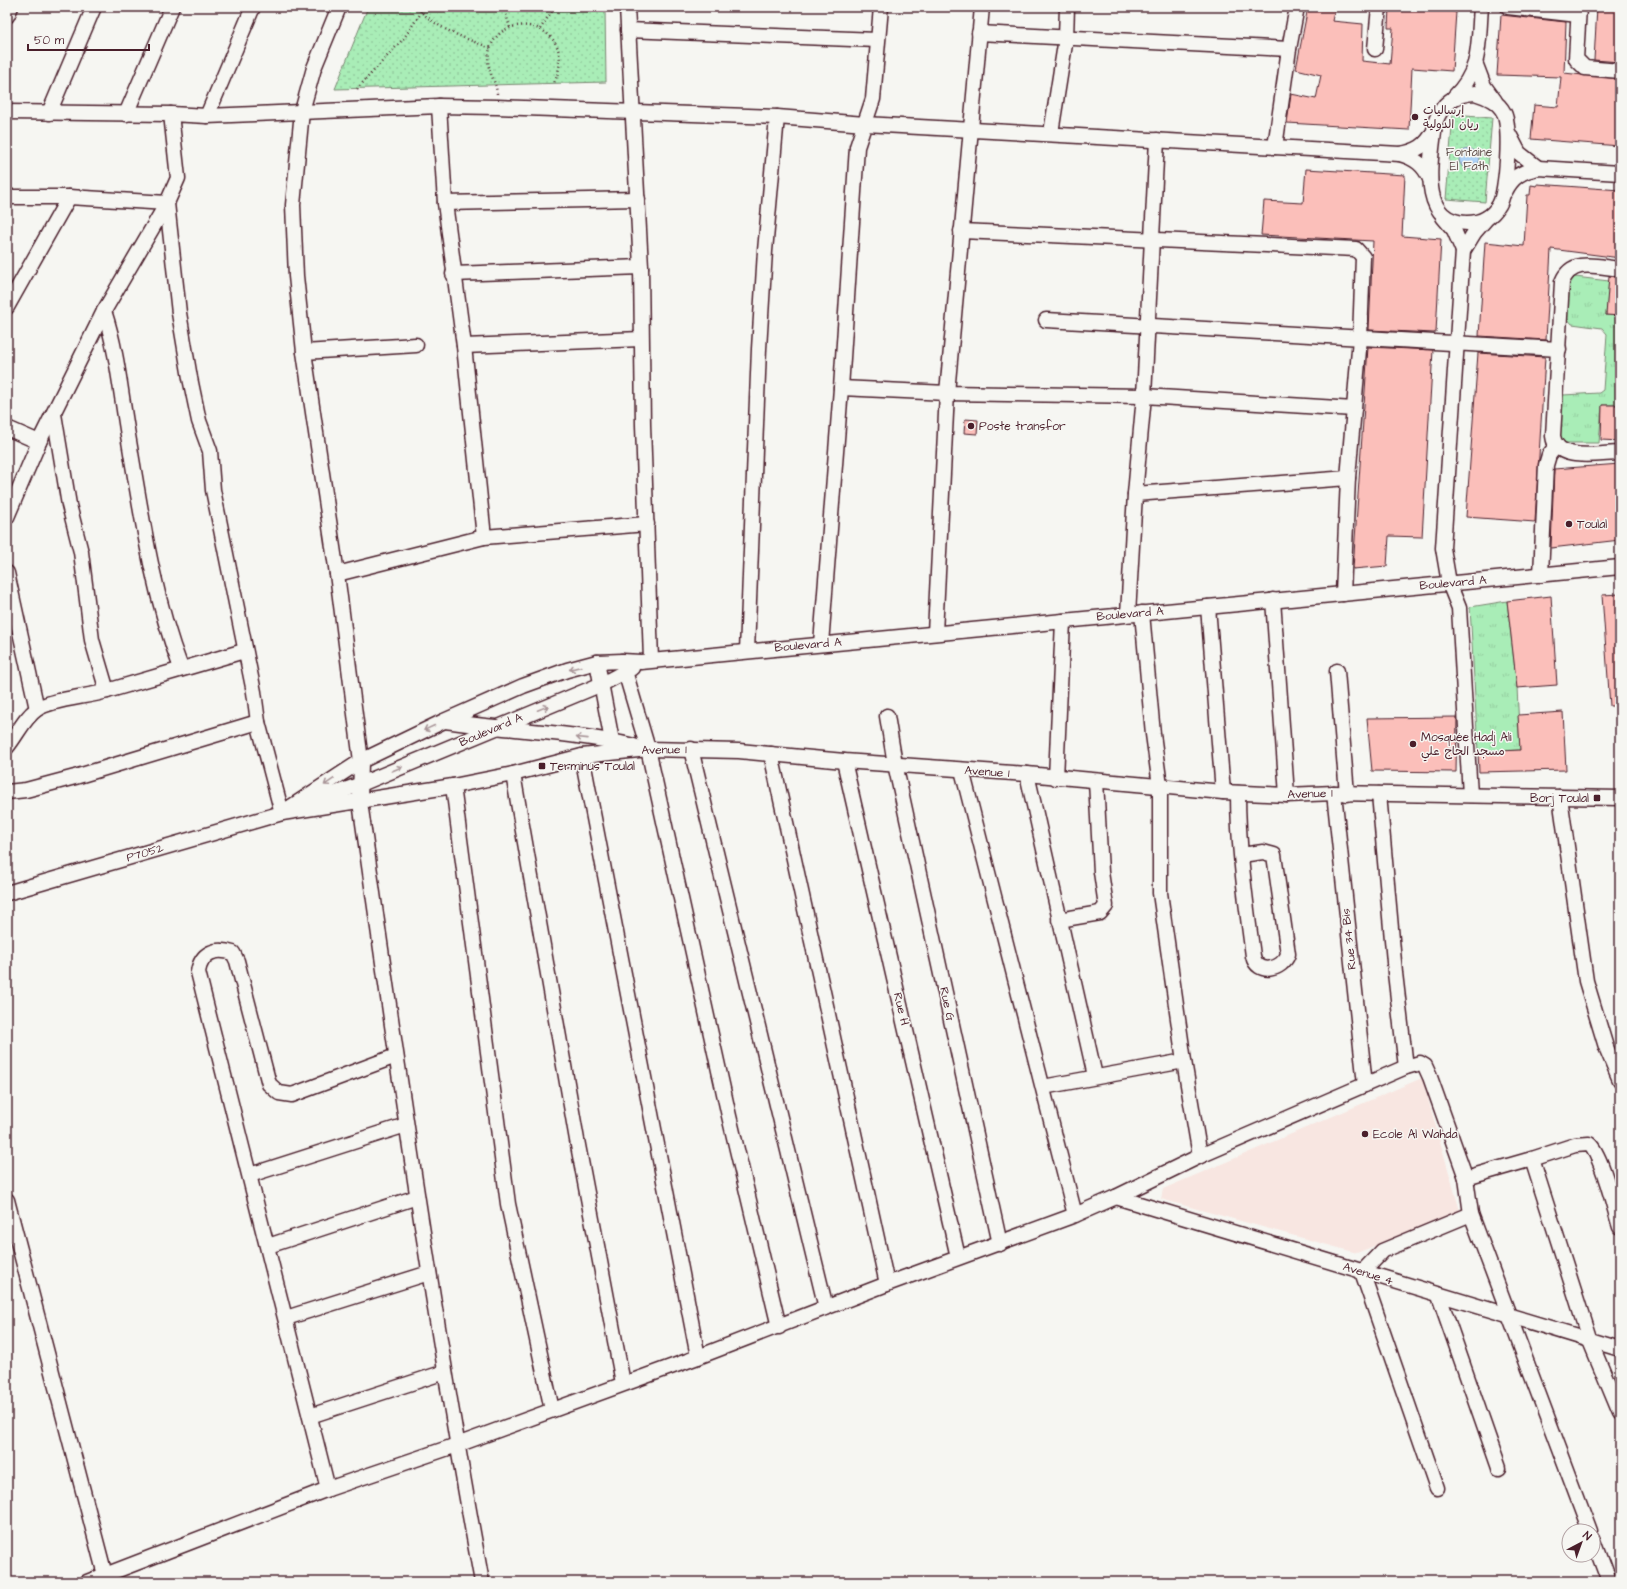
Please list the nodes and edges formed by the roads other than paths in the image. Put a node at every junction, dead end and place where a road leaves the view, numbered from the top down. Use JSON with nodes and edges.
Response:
{"nodes":[{"id":1,"x":11,"y":7,"type":"edge"},
{"id":2,"x":94,"y":7,"type":"edge"},
{"id":3,"x":172,"y":7,"type":"edge"},
{"id":4,"x":253,"y":7,"type":"edge"},
{"id":5,"x":339,"y":7,"type":"edge"},
{"id":6,"x":627,"y":7,"type":"edge"},
{"id":7,"x":881,"y":7,"type":"edge"},
{"id":8,"x":982,"y":7,"type":"edge"},
{"id":9,"x":1067,"y":7,"type":"edge"},
{"id":10,"x":1297,"y":7,"type":"edge"},
{"id":11,"x":1379,"y":7,"type":"edge"},
{"id":12,"x":1481,"y":7,"type":"edge"},
{"id":13,"x":1508,"y":7,"type":"edge"},
{"id":14,"x":1579,"y":11,"type":"edge"},
{"id":15,"x":7,"y":16,"type":"edge"},
{"id":16,"x":628,"y":30,"type":"junction"},
{"id":17,"x":979,"y":33,"type":"junction"},
{"id":18,"x":1066,"y":38,"type":"junction"},
{"id":19,"x":876,"y":40,"type":"junction"},
{"id":20,"x":1289,"y":49,"type":"junction"},
{"id":21,"x":1375,"y":49,"type":"dead end"},
{"id":22,"x":1476,"y":64,"type":"junction"},
{"id":23,"x":1620,"y":70,"type":"edge"},
{"id":24,"x":1454,"y":98,"type":"junction"},
{"id":25,"x":1497,"y":103,"type":"junction"},
{"id":26,"x":439,"y":106,"type":"junction"},
{"id":27,"x":302,"y":111,"type":"junction"},
{"id":28,"x":632,"y":111,"type":"junction"},
{"id":29,"x":7,"y":112,"type":"edge"},
{"id":30,"x":49,"y":113,"type":"junction"},
{"id":31,"x":126,"y":114,"type":"junction"},
{"id":32,"x":171,"y":114,"type":"junction"},
{"id":33,"x":207,"y":116,"type":"junction"},
{"id":34,"x":777,"y":117,"type":"junction"},
{"id":35,"x":864,"y":124,"type":"junction"},
{"id":36,"x":970,"y":130,"type":"junction"},
{"id":37,"x":1434,"y":131,"type":"junction"},
{"id":38,"x":1508,"y":132,"type":"junction"},
{"id":39,"x":1051,"y":133,"type":"junction"},
{"id":40,"x":1157,"y":140,"type":"junction"},
{"id":41,"x":1276,"y":147,"type":"junction"},
{"id":42,"x":1400,"y":154,"type":"junction"},
{"id":43,"x":1538,"y":168,"type":"junction"},
{"id":44,"x":1620,"y":173,"type":"edge"},
{"id":45,"x":1430,"y":179,"type":"junction"},
{"id":46,"x":1504,"y":193,"type":"junction"},
{"id":47,"x":7,"y":196,"type":"edge"},
{"id":48,"x":69,"y":197,"type":"junction"},
{"id":49,"x":638,"y":199,"type":"junction"},
{"id":50,"x":167,"y":203,"type":"junction"},
{"id":51,"x":445,"y":203,"type":"junction"},
{"id":52,"x":1440,"y":212,"type":"junction"},
{"id":53,"x":1487,"y":218,"type":"junction"},
{"id":54,"x":961,"y":231,"type":"junction"},
{"id":55,"x":1152,"y":239,"type":"junction"},
{"id":56,"x":1463,"y":251,"type":"junction"},
{"id":57,"x":641,"y":267,"type":"junction"},
{"id":58,"x":1620,"y":268,"type":"edge"},
{"id":59,"x":453,"y":274,"type":"junction"},
{"id":60,"x":7,"y":306,"type":"edge"},
{"id":61,"x":104,"y":311,"type":"junction"},
{"id":62,"x":1046,"y":320,"type":"dead end"},
{"id":63,"x":1148,"y":326,"type":"junction"},
{"id":64,"x":1360,"y":338,"type":"junction"},
{"id":65,"x":641,"y":339,"type":"junction"},
{"id":66,"x":1458,"y":343,"type":"junction"},
{"id":67,"x":416,"y":345,"type":"dead end"},
{"id":68,"x":464,"y":346,"type":"junction"},
{"id":69,"x":1558,"y":349,"type":"junction"},
{"id":70,"x":304,"y":352,"type":"junction"},
{"id":71,"x":841,"y":388,"type":"junction"},
{"id":72,"x":947,"y":393,"type":"junction"},
{"id":73,"x":1144,"y":396,"type":"junction"},
{"id":74,"x":1354,"y":409,"type":"junction"},
{"id":75,"x":54,"y":414,"type":"junction"},
{"id":76,"x":7,"y":428,"type":"edge"},
{"id":77,"x":39,"y":442,"type":"junction"},
{"id":78,"x":1556,"y":446,"type":"junction"},
{"id":79,"x":1620,"y":453,"type":"edge"},
{"id":80,"x":1348,"y":478,"type":"junction"},
{"id":81,"x":1135,"y":494,"type":"junction"},
{"id":82,"x":7,"y":517,"type":"edge"},
{"id":83,"x":647,"y":524,"type":"junction"},
{"id":84,"x":484,"y":537,"type":"junction"},
{"id":85,"x":1620,"y":567,"type":"edge"},
{"id":86,"x":7,"y":573,"type":"edge"},
{"id":87,"x":337,"y":574,"type":"junction"},
{"id":88,"x":1540,"y":575,"type":"junction"},
{"id":89,"x":1449,"y":583,"type":"junction"},
{"id":90,"x":1343,"y":594,"type":"junction"},
{"id":91,"x":1273,"y":600,"type":"junction"},
{"id":92,"x":1208,"y":607,"type":"junction"},
{"id":93,"x":1135,"y":613,"type":"junction"},
{"id":94,"x":1063,"y":620,"type":"junction"},
{"id":95,"x":935,"y":632,"type":"junction"},
{"id":96,"x":821,"y":644,"type":"junction"},
{"id":97,"x":244,"y":651,"type":"junction"},
{"id":98,"x":747,"y":651,"type":"junction"},
{"id":99,"x":646,"y":661,"type":"junction"},
{"id":100,"x":597,"y":662,"type":"junction"},
{"id":101,"x":624,"y":666,"type":"junction"},
{"id":102,"x":181,"y":668,"type":"junction"},
{"id":103,"x":1337,"y":671,"type":"dead end"},
{"id":104,"x":602,"y":684,"type":"junction"},
{"id":105,"x":107,"y":691,"type":"junction"},
{"id":106,"x":37,"y":709,"type":"junction"},
{"id":107,"x":887,"y":716,"type":"dead end"},
{"id":108,"x":444,"y":721,"type":"junction"},
{"id":109,"x":258,"y":722,"type":"junction"},
{"id":110,"x":494,"y":728,"type":"junction"},
{"id":111,"x":615,"y":746,"type":"junction"},
{"id":112,"x":7,"y":747,"type":"edge"},
{"id":113,"x":648,"y":749,"type":"junction"},
{"id":114,"x":691,"y":749,"type":"junction"},
{"id":115,"x":771,"y":754,"type":"junction"},
{"id":116,"x":582,"y":756,"type":"junction"},
{"id":117,"x":361,"y":761,"type":"junction"},
{"id":118,"x":844,"y":761,"type":"junction"},
{"id":119,"x":895,"y":764,"type":"junction"},
{"id":120,"x":962,"y":770,"type":"junction"},
{"id":121,"x":513,"y":774,"type":"junction"},
{"id":122,"x":1027,"y":774,"type":"junction"},
{"id":123,"x":1056,"y":778,"type":"junction"},
{"id":124,"x":1096,"y":781,"type":"junction"},
{"id":125,"x":361,"y":784,"type":"junction"},
{"id":126,"x":453,"y":786,"type":"junction"},
{"id":127,"x":1160,"y":786,"type":"junction"},
{"id":128,"x":7,"y":792,"type":"edge"},
{"id":129,"x":1223,"y":792,"type":"junction"},
{"id":130,"x":1238,"y":793,"type":"junction"},
{"id":131,"x":1340,"y":793,"type":"junction"},
{"id":132,"x":1379,"y":794,"type":"junction"},
{"id":133,"x":1287,"y":795,"type":"junction"},
{"id":134,"x":1470,"y":795,"type":"junction"},
{"id":135,"x":1560,"y":797,"type":"junction"},
{"id":136,"x":1620,"y":798,"type":"edge"},
{"id":137,"x":360,"y":802,"type":"junction"},
{"id":138,"x":282,"y":813,"type":"junction"},
{"id":139,"x":1241,"y":855,"type":"junction"},
{"id":140,"x":7,"y":893,"type":"edge"},
{"id":141,"x":1059,"y":920,"type":"junction"},
{"id":142,"x":396,"y":1056,"type":"junction"},
{"id":143,"x":1184,"y":1061,"type":"junction"},
{"id":144,"x":1406,"y":1067,"type":"junction"},
{"id":145,"x":1095,"y":1076,"type":"junction"},
{"id":146,"x":1620,"y":1080,"type":"edge"},
{"id":147,"x":1365,"y":1085,"type":"junction"},
{"id":148,"x":1043,"y":1087,"type":"junction"},
{"id":149,"x":406,"y":1125,"type":"junction"},
{"id":150,"x":1200,"y":1156,"type":"junction"},
{"id":151,"x":1532,"y":1159,"type":"junction"},
{"id":152,"x":250,"y":1175,"type":"junction"},
{"id":153,"x":1466,"y":1178,"type":"junction"},
{"id":154,"x":417,"y":1197,"type":"junction"},
{"id":155,"x":1116,"y":1197,"type":"junction"},
{"id":156,"x":7,"y":1200,"type":"edge"},
{"id":157,"x":1471,"y":1214,"type":"junction"},
{"id":158,"x":1074,"y":1215,"type":"junction"},
{"id":159,"x":1620,"y":1227,"type":"edge"},
{"id":160,"x":1000,"y":1244,"type":"junction"},
{"id":161,"x":268,"y":1246,"type":"junction"},
{"id":162,"x":958,"y":1257,"type":"junction"},
{"id":163,"x":429,"y":1272,"type":"junction"},
{"id":164,"x":1362,"y":1272,"type":"junction"},
{"id":165,"x":887,"y":1284,"type":"junction"},
{"id":166,"x":1439,"y":1296,"type":"junction"},
{"id":167,"x":826,"y":1308,"type":"junction"},
{"id":168,"x":1510,"y":1317,"type":"junction"},
{"id":169,"x":286,"y":1318,"type":"junction"},
{"id":170,"x":779,"y":1327,"type":"junction"},
{"id":171,"x":1590,"y":1341,"type":"junction"},
{"id":172,"x":1620,"y":1349,"type":"edge"},
{"id":173,"x":698,"y":1357,"type":"junction"},
{"id":174,"x":445,"y":1372,"type":"junction"},
{"id":175,"x":623,"y":1383,"type":"junction"},
{"id":176,"x":552,"y":1410,"type":"junction"},
{"id":177,"x":1620,"y":1413,"type":"edge"},
{"id":178,"x":310,"y":1416,"type":"junction"},
{"id":179,"x":457,"y":1445,"type":"junction"},
{"id":180,"x":1500,"y":1468,"type":"dead end"},
{"id":181,"x":1437,"y":1488,"type":"dead end"},
{"id":182,"x":328,"y":1489,"type":"junction"},
{"id":183,"x":1587,"y":1523,"type":"edge"},
{"id":184,"x":1601,"y":1560,"type":"edge"},
{"id":185,"x":105,"y":1575,"type":"junction"},
{"id":186,"x":87,"y":1582,"type":"edge"},
{"id":187,"x":482,"y":1582,"type":"edge"},
{"id":188,"x":1609,"y":1582,"type":"edge"}],
"edges":[{"from":1,"to":15,"type":"street"},
{"from":2,"to":30,"type":"street"},
{"from":3,"to":31,"type":"street"},
{"from":4,"to":33,"type":"street"},
{"from":5,"to":27,"type":"street"},
{"from":6,"to":16,"type":"street"},
{"from":7,"to":19,"type":"street"},
{"from":8,"to":17,"type":"street"},
{"from":9,"to":18,"type":"street"},
{"from":10,"to":20,"type":"street"},
{"from":11,"to":21,"type":"street"},
{"from":12,"to":22,"type":"street"},
{"from":13,"to":14,"type":"street"},
{"from":14,"to":23,"type":"street"},
{"from":16,"to":19,"type":"street"},
{"from":16,"to":28,"type":"street"},
{"from":17,"to":18,"type":"street"},
{"from":17,"to":36,"type":"street"},
{"from":18,"to":20,"type":"street"},
{"from":18,"to":39,"type":"street"},
{"from":19,"to":35,"type":"street"},
{"from":20,"to":41,"type":"street"},
{"from":22,"to":24,"type":"street"},
{"from":22,"to":25,"type":"street"},
{"from":24,"to":25,"type":"street"},
{"from":24,"to":37,"type":"street"},
{"from":25,"to":38,"type":"street"},
{"from":26,"to":27,"type":"street"},
{"from":26,"to":28,"type":"street"},
{"from":26,"to":51,"type":"street"},
{"from":27,"to":33,"type":"street"},
{"from":27,"to":70,"type":"street"},
{"from":28,"to":34,"type":"street"},
{"from":28,"to":49,"type":"street"},
{"from":29,"to":30,"type":"street"},
{"from":30,"to":31,"type":"street"},
{"from":31,"to":32,"type":"street"},
{"from":32,"to":33,"type":"street"},
{"from":32,"to":50,"type":"street"},
{"from":34,"to":35,"type":"street"},
{"from":34,"to":98,"type":"street"},
{"from":35,"to":36,"type":"street"},
{"from":35,"to":71,"type":"street"},
{"from":36,"to":39,"type":"street"},
{"from":36,"to":54,"type":"street"},
{"from":37,"to":42,"type":"street"},
{"from":37,"to":45,"type":"street"},
{"from":38,"to":43,"type":"street"},
{"from":38,"to":46,"type":"street"},
{"from":39,"to":40,"type":"street"},
{"from":40,"to":41,"type":"street"},
{"from":40,"to":55,"type":"street"},
{"from":41,"to":42,"type":"street"},
{"from":42,"to":45,"type":"street"},
{"from":43,"to":44,"type":"street"},
{"from":43,"to":46,"type":"street"},
{"from":45,"to":52,"type":"street"},
{"from":46,"to":53,"type":"street"},
{"from":47,"to":48,"type":"street"},
{"from":48,"to":50,"type":"street"},
{"from":48,"to":60,"type":"street"},
{"from":49,"to":51,"type":"street"},
{"from":49,"to":57,"type":"street"},
{"from":50,"to":61,"type":"street"},
{"from":50,"to":97,"type":"street"},
{"from":51,"to":59,"type":"street"},
{"from":52,"to":53,"type":"street"},
{"from":52,"to":56,"type":"street"},
{"from":53,"to":56,"type":"street"},
{"from":54,"to":55,"type":"street"},
{"from":54,"to":72,"type":"street"},
{"from":55,"to":63,"type":"street"},
{"from":55,"to":64,"type":"street"},
{"from":56,"to":66,"type":"street"},
{"from":57,"to":59,"type":"street"},
{"from":57,"to":65,"type":"street"},
{"from":58,"to":69,"type":"street"},
{"from":59,"to":68,"type":"street"},
{"from":61,"to":75,"type":"street"},
{"from":61,"to":102,"type":"street"},
{"from":62,"to":63,"type":"street"},
{"from":63,"to":64,"type":"street"},
{"from":63,"to":73,"type":"street"},
{"from":64,"to":66,"type":"street"},
{"from":64,"to":74,"type":"street"},
{"from":65,"to":68,"type":"street"},
{"from":65,"to":83,"type":"street"},
{"from":66,"to":69,"type":"street"},
{"from":66,"to":89,"type":"street"},
{"from":67,"to":70,"type":"street"},
{"from":68,"to":84,"type":"street"},
{"from":69,"to":78,"type":"street"},
{"from":70,"to":87,"type":"street"},
{"from":71,"to":72,"type":"street"},
{"from":71,"to":96,"type":"street"},
{"from":72,"to":73,"type":"street"},
{"from":72,"to":95,"type":"street"},
{"from":73,"to":74,"type":"street"},
{"from":73,"to":81,"type":"street"},
{"from":74,"to":80,"type":"street"},
{"from":75,"to":77,"type":"street"},
{"from":75,"to":105,"type":"street"},
{"from":76,"to":77,"type":"street"},
{"from":77,"to":82,"type":"street"},
{"from":78,"to":79,"type":"street"},
{"from":78,"to":88,"type":"street"},
{"from":80,"to":81,"type":"street"},
{"from":80,"to":90,"type":"street"},
{"from":81,"to":93,"type":"street"},
{"from":83,"to":84,"type":"street"},
{"from":83,"to":99,"type":"street"},
{"from":84,"to":87,"type":"street"},
{"from":85,"to":88,"type":"street","name":"Boulevard A"},
{"from":86,"to":106,"type":"street"},
{"from":87,"to":117,"type":"street"},
{"from":88,"to":89,"type":"street","name":"Boulevard A"},
{"from":89,"to":90,"type":"street","name":"Boulevard A"},
{"from":89,"to":134,"type":"street"},
{"from":90,"to":91,"type":"street","name":"Boulevard A"},
{"from":91,"to":92,"type":"street","name":"Boulevard A"},
{"from":91,"to":133,"type":"street"},
{"from":92,"to":93,"type":"street","name":"Boulevard A"},
{"from":92,"to":129,"type":"street"},
{"from":93,"to":94,"type":"street","name":"Boulevard A"},
{"from":93,"to":127,"type":"street"},
{"from":94,"to":95,"type":"street","name":"Boulevard A"},
{"from":94,"to":123,"type":"street"},
{"from":95,"to":96,"type":"street","name":"Boulevard A"},
{"from":96,"to":98,"type":"street","name":"Boulevard A"},
{"from":97,"to":102,"type":"street"},
{"from":97,"to":109,"type":"street"},
{"from":98,"to":99,"type":"street","name":"Boulevard A"},
{"from":99,"to":101,"type":"street","name":"Boulevard A"},
{"from":100,"to":101,"type":"street","name":"Boulevard A"},
{"from":100,"to":104,"type":"street"},
{"from":100,"to":108,"type":"street","name":"Boulevard A","one_way":true},
{"from":101,"to":104,"type":"street","name":"Boulevard A"},
{"from":101,"to":113,"type":"street"},
{"from":102,"to":105,"type":"street"},
{"from":103,"to":131,"type":"street","name":"Rue 34 Bis"},
{"from":110,"to":104,"type":"street","name":"Boulevard A","one_way":true},
{"from":104,"to":111,"type":"street"},
{"from":105,"to":106,"type":"street"},
{"from":106,"to":112,"type":"street"},
{"from":107,"to":119,"type":"street","name":"Rue G"},
{"from":108,"to":110,"type":"street"},
{"from":108,"to":117,"type":"street","name":"Boulevard A","one_way":true},
{"from":109,"to":128,"type":"street"},
{"from":109,"to":138,"type":"street"},
{"from":111,"to":110,"type":"street","one_way":true},
{"from":125,"to":110,"type":"street","name":"Boulevard A","one_way":true},
{"from":111,"to":113,"type":"street","name":"Avenue 1"},
{"from":111,"to":116,"type":"street"},
{"from":113,"to":114,"type":"street","name":"Avenue 1"},
{"from":113,"to":170,"type":"street"},
{"from":114,"to":115,"type":"street","name":"Avenue 1"},
{"from":114,"to":167,"type":"street"},
{"from":115,"to":118,"type":"street","name":"Avenue 1"},
{"from":115,"to":165,"type":"street"},
{"from":116,"to":121,"type":"street"},
{"from":116,"to":173,"type":"street"},
{"from":117,"to":125,"type":"street"},
{"from":117,"to":138,"type":"street","name":"P7052","one_way":true},
{"from":118,"to":119,"type":"street","name":"Avenue 1"},
{"from":118,"to":162,"type":"street","name":"Rue H"},
{"from":119,"to":120,"type":"street","name":"Avenue 1"},
{"from":119,"to":160,"type":"street","name":"Rue G"},
{"from":120,"to":122,"type":"street","name":"Avenue 1"},
{"from":120,"to":148,"type":"street"},
{"from":121,"to":126,"type":"street"},
{"from":121,"to":175,"type":"street"},
{"from":122,"to":123,"type":"street","name":"Avenue 1"},
{"from":122,"to":141,"type":"street"},
{"from":123,"to":124,"type":"street","name":"Avenue 1"},
{"from":124,"to":127,"type":"street","name":"Avenue 1"},
{"from":124,"to":141,"type":"street"},
{"from":125,"to":137,"type":"street"},
{"from":125,"to":138,"type":"street","name":"P7052"},
{"from":126,"to":137,"type":"street"},
{"from":126,"to":176,"type":"street"},
{"from":127,"to":129,"type":"street","name":"Avenue 1"},
{"from":127,"to":143,"type":"street"},
{"from":129,"to":130,"type":"street","name":"Avenue 1"},
{"from":130,"to":133,"type":"street","name":"Avenue 1"},
{"from":130,"to":139,"type":"street"},
{"from":131,"to":132,"type":"street","name":"Avenue 1"},
{"from":131,"to":133,"type":"street","name":"Avenue 1"},
{"from":131,"to":147,"type":"street","name":"Rue 34 Bis"},
{"from":132,"to":134,"type":"street","name":"Avenue 1"},
{"from":132,"to":144,"type":"street"},
{"from":134,"to":135,"type":"street","name":"Avenue 1"},
{"from":135,"to":136,"type":"street","name":"Avenue 1"},
{"from":135,"to":146,"type":"street"},
{"from":137,"to":138,"type":"street","name":"P7052"},
{"from":137,"to":142,"type":"street"},
{"from":138,"to":140,"type":"street","name":"P7052"},
{"from":139,"to":139,"type":"street"},
{"from":141,"to":145,"type":"street"},
{"from":142,"to":149,"type":"street"},
{"from":142,"to":152,"type":"street"},
{"from":143,"to":145,"type":"street"},
{"from":143,"to":150,"type":"street"},
{"from":144,"to":147,"type":"street"},
{"from":144,"to":153,"type":"street"},
{"from":145,"to":148,"type":"street"},
{"from":147,"to":150,"type":"street"},
{"from":148,"to":158,"type":"street"},
{"from":149,"to":152,"type":"street"},
{"from":149,"to":154,"type":"street"},
{"from":150,"to":155,"type":"street"},
{"from":151,"to":153,"type":"street"},
{"from":151,"to":159,"type":"street"},
{"from":151,"to":171,"type":"street"},
{"from":152,"to":161,"type":"street"},
{"from":153,"to":157,"type":"street"},
{"from":154,"to":161,"type":"street"},
{"from":154,"to":163,"type":"street"},
{"from":155,"to":158,"type":"street"},
{"from":155,"to":164,"type":"street","name":"Avenue 4"},
{"from":156,"to":185,"type":"street"},
{"from":157,"to":164,"type":"street"},
{"from":157,"to":168,"type":"street"},
{"from":158,"to":160,"type":"street"},
{"from":160,"to":162,"type":"street"},
{"from":161,"to":169,"type":"street"},
{"from":162,"to":165,"type":"street"},
{"from":163,"to":169,"type":"street"},
{"from":163,"to":174,"type":"street"},
{"from":164,"to":166,"type":"street","name":"Avenue 4"},
{"from":164,"to":181,"type":"street"},
{"from":165,"to":167,"type":"street"},
{"from":166,"to":168,"type":"street","name":"Avenue 4"},
{"from":166,"to":180,"type":"street"},
{"from":167,"to":170,"type":"street"},
{"from":168,"to":171,"type":"street","name":"Avenue 4"},
{"from":168,"to":183,"type":"street"},
{"from":169,"to":178,"type":"street"},
{"from":170,"to":173,"type":"street"},
{"from":171,"to":172,"type":"street","name":"Avenue 4"},
{"from":171,"to":177,"type":"street"},
{"from":173,"to":175,"type":"street"},
{"from":174,"to":178,"type":"street"},
{"from":174,"to":179,"type":"street"},
{"from":175,"to":176,"type":"street"},
{"from":176,"to":179,"type":"street"},
{"from":178,"to":182,"type":"street"},
{"from":179,"to":182,"type":"street"},
{"from":179,"to":187,"type":"street"},
{"from":182,"to":185,"type":"street"},
{"from":184,"to":188,"type":"street"},
{"from":185,"to":186,"type":"street"}]}
